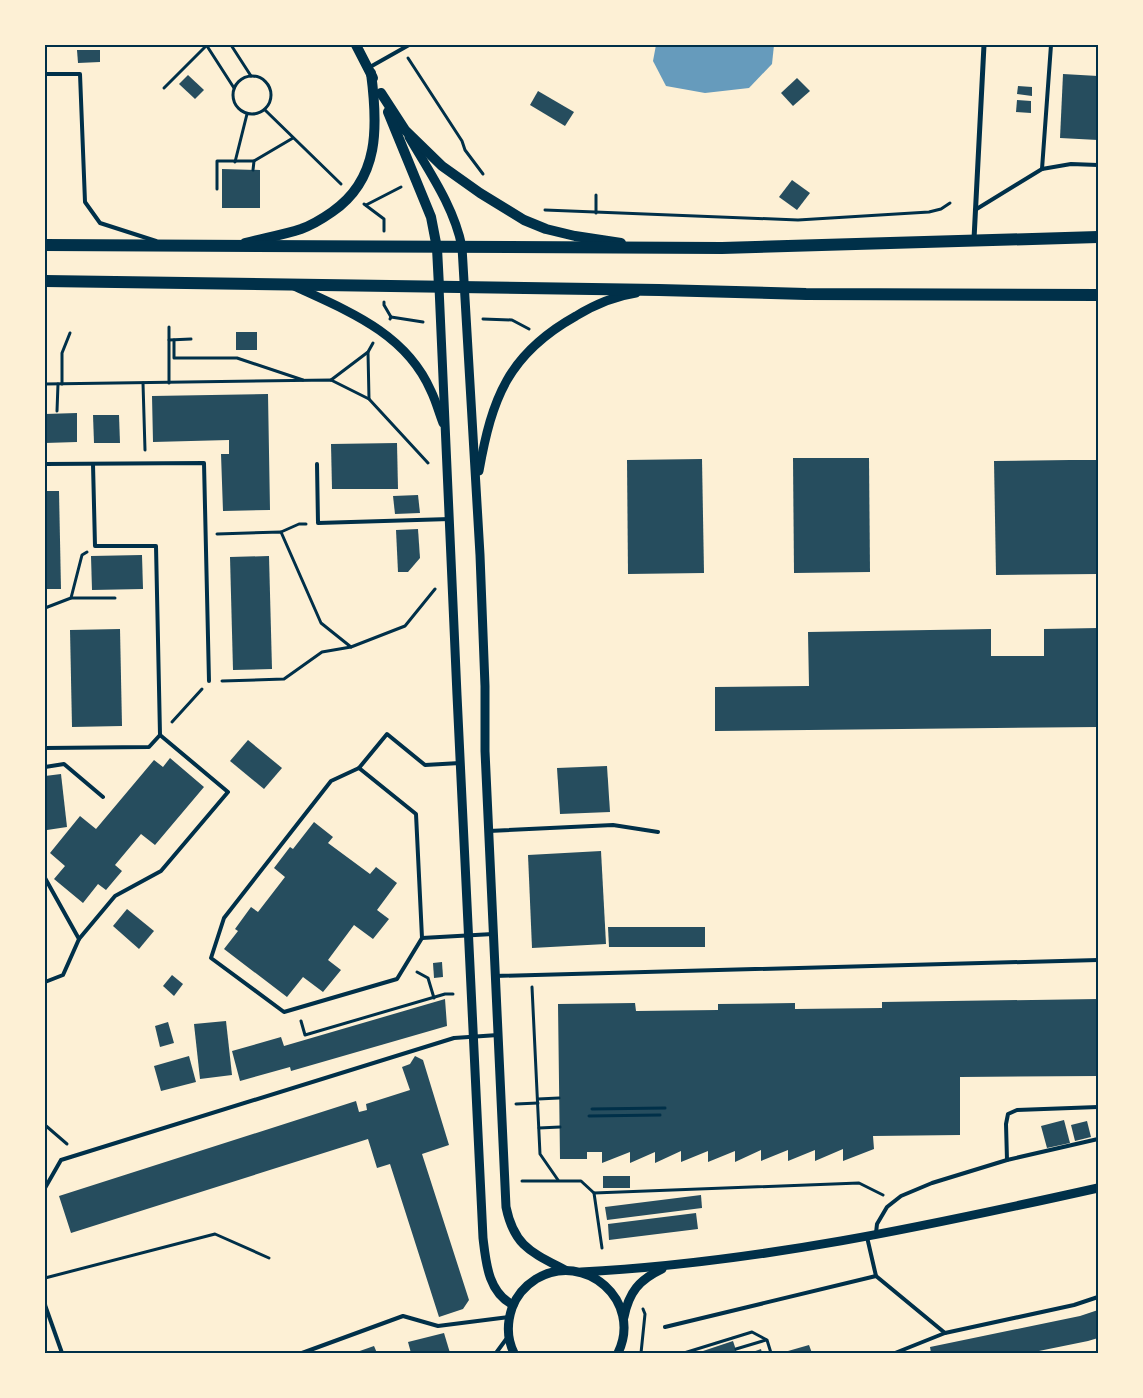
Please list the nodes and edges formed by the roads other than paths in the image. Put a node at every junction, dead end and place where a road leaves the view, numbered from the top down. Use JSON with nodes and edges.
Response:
{"nodes":[{"id":1,"x":356,"y":45,"type":"edge"},
{"id":2,"x":409,"y":45,"type":"edge"},
{"id":3,"x":984,"y":45,"type":"edge"},
{"id":4,"x":1051,"y":45,"type":"edge"},
{"id":5,"x":369,"y":70,"type":"junction"},
{"id":6,"x":45,"y":74,"type":"edge"},
{"id":7,"x":381,"y":93,"type":"junction"},
{"id":8,"x":405,"y":130,"type":"junction"},
{"id":9,"x":1098,"y":165,"type":"edge"},
{"id":10,"x":1042,"y":169,"type":"junction"},
{"id":11,"x":974,"y":210,"type":"junction"},
{"id":12,"x":1095,"y":237,"type":"edge"},
{"id":13,"x":974,"y":240,"type":"junction"},
{"id":14,"x":45,"y":245,"type":"edge"},
{"id":15,"x":173,"y":246,"type":"junction"},
{"id":16,"x":232,"y":246,"type":"junction"},
{"id":17,"x":646,"y":247,"type":"junction"},
{"id":18,"x":437,"y":248,"type":"junction"},
{"id":19,"x":462,"y":248,"type":"junction"},
{"id":20,"x":45,"y":281,"type":"edge"},
{"id":21,"x":294,"y":286,"type":"junction"},
{"id":22,"x":439,"y":287,"type":"junction"},
{"id":23,"x":463,"y":287,"type":"junction"},
{"id":24,"x":659,"y":290,"type":"junction"},
{"id":25,"x":1098,"y":295,"type":"edge"},
{"id":26,"x":446,"y":433,"type":"junction"},
{"id":27,"x":45,"y":464,"type":"edge"},
{"id":28,"x":93,"y":464,"type":"junction"},
{"id":29,"x":316,"y":464,"type":"dead end"},
{"id":30,"x":476,"y":484,"type":"junction"},
{"id":31,"x":450,"y":519,"type":"junction"},
{"id":32,"x":209,"y":681,"type":"road end"},
{"id":33,"x":160,"y":735,"type":"junction"},
{"id":34,"x":45,"y":748,"type":"edge"},
{"id":35,"x":461,"y":763,"type":"junction"},
{"id":36,"x":45,"y":767,"type":"edge"},
{"id":37,"x":359,"y":768,"type":"junction"},
{"id":38,"x":103,"y":797,"type":"dead end"},
{"id":39,"x":489,"y":831,"type":"junction"},
{"id":40,"x":658,"y":832,"type":"dead end"},
{"id":41,"x":45,"y":878,"type":"edge"},
{"id":42,"x":493,"y":934,"type":"junction"},
{"id":43,"x":468,"y":935,"type":"junction"},
{"id":44,"x":422,"y":938,"type":"junction"},
{"id":45,"x":79,"y":939,"type":"junction"},
{"id":46,"x":1098,"y":960,"type":"edge"},
{"id":47,"x":495,"y":976,"type":"junction"},
{"id":48,"x":45,"y":982,"type":"edge"},
{"id":49,"x":498,"y":1035,"type":"junction"},
{"id":50,"x":473,"y":1036,"type":"junction"},
{"id":51,"x":1098,"y":1107,"type":"edge"},
{"id":52,"x":1098,"y":1139,"type":"edge"},
{"id":53,"x":1007,"y":1160,"type":"junction"},
{"id":54,"x":45,"y":1188,"type":"edge"},
{"id":55,"x":1098,"y":1188,"type":"edge"},
{"id":56,"x":871,"y":1236,"type":"junction"},
{"id":57,"x":669,"y":1266,"type":"junction"},
{"id":58,"x":565,"y":1270,"type":"junction"},
{"id":59,"x":581,"y":1272,"type":"junction"},
{"id":60,"x":876,"y":1276,"type":"junction"},
{"id":61,"x":1098,"y":1297,"type":"edge"},
{"id":62,"x":45,"y":1305,"type":"edge"},
{"id":63,"x":513,"y":1305,"type":"junction"},
{"id":64,"x":509,"y":1317,"type":"junction"},
{"id":65,"x":624,"y":1320,"type":"junction"},
{"id":66,"x":665,"y":1327,"type":"dead end"},
{"id":67,"x":945,"y":1332,"type":"junction"},
{"id":68,"x":509,"y":1336,"type":"junction"},
{"id":69,"x":62,"y":1353,"type":"edge"},
{"id":70,"x":302,"y":1353,"type":"edge"},
{"id":71,"x":496,"y":1353,"type":"edge"},
{"id":72,"x":514,"y":1353,"type":"edge"},
{"id":73,"x":618,"y":1353,"type":"edge"},
{"id":74,"x":895,"y":1353,"type":"edge"}],
"edges":[{"from":1,"to":5,"type":"main road"},
{"from":2,"to":5,"type":"lane"},
{"from":3,"to":11,"type":"street"},
{"from":4,"to":10,"type":"lane"},
{"from":5,"to":7,"type":"main road"},
{"from":5,"to":16,"type":"main road"},
{"from":6,"to":15,"type":"lane"},
{"from":7,"to":8,"type":"main road"},
{"from":7,"to":18,"type":"main road"},
{"from":8,"to":17,"type":"main road"},
{"from":8,"to":19,"type":"street"},
{"from":9,"to":10,"type":"lane"},
{"from":10,"to":11,"type":"lane"},
{"from":11,"to":13,"type":"street"},
{"from":12,"to":13,"type":"main road"},
{"from":13,"to":17,"type":"main road"},
{"from":14,"to":15,"type":"main road"},
{"from":15,"to":16,"type":"main road"},
{"from":16,"to":18,"type":"main road"},
{"from":17,"to":19,"type":"main road"},
{"from":18,"to":19,"type":"main road"},
{"from":18,"to":22,"type":"main road"},
{"from":19,"to":23,"type":"street"},
{"from":20,"to":21,"type":"main road"},
{"from":21,"to":22,"type":"main road"},
{"from":21,"to":26,"type":"street"},
{"from":22,"to":23,"type":"main road"},
{"from":22,"to":26,"type":"street"},
{"from":23,"to":24,"type":"main road"},
{"from":23,"to":30,"type":"street"},
{"from":24,"to":25,"type":"main road"},
{"from":24,"to":30,"type":"street"},
{"from":26,"to":31,"type":"street"},
{"from":27,"to":28,"type":"lane"},
{"from":28,"to":32,"type":"lane"},
{"from":28,"to":33,"type":"lane"},
{"from":29,"to":31,"type":"lane"},
{"from":30,"to":39,"type":"street"},
{"from":31,"to":35,"type":"street"},
{"from":33,"to":34,"type":"lane"},
{"from":33,"to":45,"type":"lane"},
{"from":35,"to":37,"type":"lane"},
{"from":35,"to":43,"type":"street"},
{"from":36,"to":38,"type":"lane"},
{"from":37,"to":44,"type":"lane"},
{"from":37,"to":44,"type":"lane"},
{"from":39,"to":40,"type":"lane"},
{"from":39,"to":42,"type":"street"},
{"from":41,"to":45,"type":"lane"},
{"from":42,"to":43,"type":"lane"},
{"from":42,"to":47,"type":"street"},
{"from":43,"to":44,"type":"lane"},
{"from":43,"to":50,"type":"street"},
{"from":45,"to":48,"type":"lane"},
{"from":46,"to":47,"type":"lane"},
{"from":47,"to":49,"type":"street"},
{"from":49,"to":50,"type":"lane"},
{"from":49,"to":58,"type":"street"},
{"from":50,"to":54,"type":"lane"},
{"from":50,"to":63,"type":"street"},
{"from":51,"to":53,"type":"lane"},
{"from":52,"to":53,"type":"lane"},
{"from":53,"to":56,"type":"lane"},
{"from":55,"to":56,"type":"street"},
{"from":56,"to":57,"type":"street"},
{"from":56,"to":60,"type":"lane"},
{"from":57,"to":59,"type":"street"},
{"from":57,"to":65,"type":"street"},
{"from":58,"to":59,"type":"street"},
{"from":58,"to":63,"type":"street"},
{"from":59,"to":65,"type":"street"},
{"from":60,"to":66,"type":"lane"},
{"from":60,"to":67,"type":"lane"},
{"from":61,"to":67,"type":"lane"},
{"from":62,"to":69,"type":"lane"},
{"from":63,"to":64,"type":"street"},
{"from":64,"to":68,"type":"street"},
{"from":64,"to":70,"type":"lane"},
{"from":65,"to":73,"type":"street"},
{"from":67,"to":74,"type":"lane"},
{"from":68,"to":71,"type":"lane"},
{"from":68,"to":72,"type":"street"}]}
